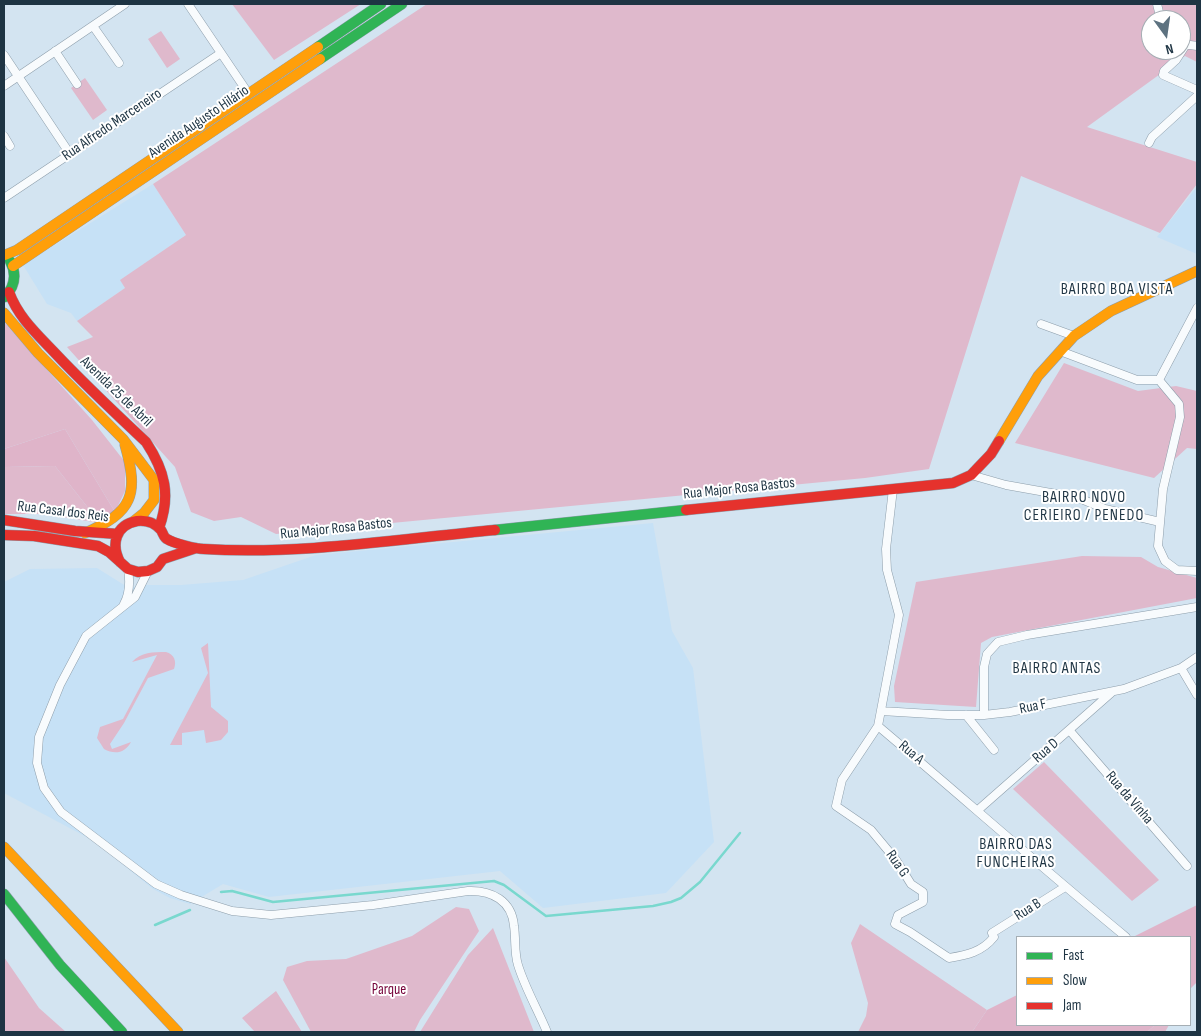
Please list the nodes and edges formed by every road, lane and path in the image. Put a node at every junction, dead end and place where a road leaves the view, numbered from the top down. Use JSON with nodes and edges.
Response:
{"nodes":[{"id":1,"x":125,"y":4,"type":"edge"},
{"id":2,"x":188,"y":4,"type":"edge"},
{"id":3,"x":381,"y":4,"type":"edge"},
{"id":4,"x":402,"y":4,"type":"edge"},
{"id":5,"x":93,"y":26,"type":"junction"},
{"id":6,"x":55,"y":51,"type":"junction"},
{"id":7,"x":221,"y":53,"type":"junction"},
{"id":8,"x":4,"y":55,"type":"edge"},
{"id":9,"x":1176,"y":60,"type":"edge"},
{"id":10,"x":119,"y":63,"type":"dead end"},
{"id":11,"x":18,"y":76,"type":"junction"},
{"id":12,"x":78,"y":84,"type":"dead end"},
{"id":13,"x":4,"y":86,"type":"edge"},
{"id":14,"x":1197,"y":90,"type":"edge"},
{"id":15,"x":248,"y":93,"type":"junction"},
{"id":16,"x":1197,"y":96,"type":"edge"},
{"id":17,"x":4,"y":136,"type":"edge"},
{"id":18,"x":1149,"y":143,"type":"dead end"},
{"id":19,"x":10,"y":146,"type":"dead end"},
{"id":20,"x":70,"y":154,"type":"junction"},
{"id":21,"x":4,"y":198,"type":"edge"},
{"id":22,"x":4,"y":255,"type":"edge"},
{"id":23,"x":13,"y":266,"type":"junction"},
{"id":24,"x":1197,"y":271,"type":"edge"},
{"id":25,"x":7,"y":295,"type":"edge"},
{"id":26,"x":1197,"y":308,"type":"edge"},
{"id":27,"x":4,"y":313,"type":"edge"},
{"id":28,"x":1041,"y":324,"type":"dead end"},
{"id":29,"x":1074,"y":336,"type":"junction"},
{"id":30,"x":1060,"y":351,"type":"junction"},
{"id":31,"x":1159,"y":380,"type":"junction"},
{"id":32,"x":123,"y":440,"type":"junction"},
{"id":33,"x":971,"y":475,"type":"junction"},
{"id":34,"x":893,"y":489,"type":"junction"},
{"id":35,"x":4,"y":520,"type":"edge"},
{"id":36,"x":134,"y":522,"type":"junction"},
{"id":37,"x":1160,"y":522,"type":"junction"},
{"id":38,"x":159,"y":528,"type":"junction"},
{"id":39,"x":85,"y":533,"type":"junction"},
{"id":40,"x":118,"y":534,"type":"junction"},
{"id":41,"x":4,"y":535,"type":"edge"},
{"id":42,"x":166,"y":540,"type":"junction"},
{"id":43,"x":196,"y":548,"type":"junction"},
{"id":44,"x":163,"y":559,"type":"junction"},
{"id":45,"x":124,"y":566,"type":"junction"},
{"id":46,"x":148,"y":571,"type":"junction"},
{"id":47,"x":1197,"y":571,"type":"edge"},
{"id":48,"x":1197,"y":606,"type":"edge"},
{"id":49,"x":122,"y":608,"type":"junction"},
{"id":50,"x":1197,"y":658,"type":"edge"},
{"id":51,"x":1181,"y":668,"type":"junction"},
{"id":52,"x":1113,"y":692,"type":"junction"},
{"id":53,"x":1197,"y":695,"type":"edge"},
{"id":54,"x":881,"y":711,"type":"junction"},
{"id":55,"x":966,"y":715,"type":"junction"},
{"id":56,"x":984,"y":715,"type":"junction"},
{"id":57,"x":878,"y":726,"type":"junction"},
{"id":58,"x":1070,"y":731,"type":"junction"},
{"id":59,"x":994,"y":750,"type":"dead end"},
{"id":60,"x":978,"y":810,"type":"junction"},
{"id":61,"x":4,"y":847,"type":"edge"},
{"id":62,"x":1188,"y":866,"type":"dead end"},
{"id":63,"x":1065,"y":887,"type":"junction"},
{"id":64,"x":4,"y":894,"type":"edge"},
{"id":65,"x":992,"y":933,"type":"joint"},
{"id":66,"x":1125,"y":936,"type":"edge"},
{"id":67,"x":122,"y":1032,"type":"edge"},
{"id":68,"x":178,"y":1032,"type":"edge"},
{"id":69,"x":547,"y":1032,"type":"edge"}],
"edges":[{"from":1,"to":5,"type":"street"},
{"from":2,"to":7,"type":"street"},
{"from":3,"to":15,"type":"main road","name":"Avenida Augusto Hilário"},
{"from":4,"to":23,"type":"main road","name":"Avenida Augusto Hilário"},
{"from":5,"to":6,"type":"street"},
{"from":5,"to":10,"type":"street"},
{"from":6,"to":11,"type":"street"},
{"from":6,"to":12,"type":"street"},
{"from":7,"to":15,"type":"street"},
{"from":7,"to":20,"type":"street","name":"Rua Alfredo Marceneiro"},
{"from":8,"to":11,"type":"street"},
{"from":9,"to":14,"type":"street"},
{"from":11,"to":13,"type":"street"},
{"from":11,"to":20,"type":"street"},
{"from":15,"to":22,"type":"main road","name":"Avenida Augusto Hilário"},
{"from":16,"to":18,"type":"street"},
{"from":17,"to":19,"type":"street"},
{"from":20,"to":21,"type":"street","name":"Rua Alfredo Marceneiro"},
{"from":22,"to":23,"type":"main road"},
{"from":23,"to":25,"type":"main road"},
{"from":24,"to":29,"type":"main road","name":"Rua Major Rosa Bastos"},
{"from":25,"to":38,"type":"main road","name":"Avenida 25 de Abril"},
{"from":26,"to":31,"type":"street"},
{"from":27,"to":32,"type":"main road","name":"Avenida 25 de Abril"},
{"from":28,"to":29,"type":"street"},
{"from":29,"to":30,"type":"main road","name":"Rua Major Rosa Bastos"},
{"from":30,"to":31,"type":"street"},
{"from":30,"to":33,"type":"main road","name":"Rua Major Rosa Bastos"},
{"from":31,"to":37,"type":"street"},
{"from":32,"to":36,"type":"main road","name":"Rua Casal dos Reis"},
{"from":32,"to":39,"type":"main road","name":"Avenida 25 de Abril"},
{"from":33,"to":34,"type":"main road","name":"Rua Major Rosa Bastos"},
{"from":33,"to":37,"type":"street"},
{"from":34,"to":43,"type":"main road","name":"Rua Major Rosa Bastos"},
{"from":34,"to":54,"type":"street"},
{"from":35,"to":39,"type":"main road","name":"Rua Casal dos Reis"},
{"from":36,"to":38,"type":"main road"},
{"from":36,"to":40,"type":"main road","name":"Rua Casal dos Reis"},
{"from":37,"to":47,"type":"street"},
{"from":38,"to":42,"type":"main road"},
{"from":39,"to":40,"type":"main road","name":"Rua Casal dos Reis"},
{"from":40,"to":45,"type":"main road"},
{"from":41,"to":45,"type":"main road","name":"Rua Casal dos Reis"},
{"from":42,"to":43,"type":"main road"},
{"from":42,"to":44,"type":"main road"},
{"from":43,"to":44,"type":"main road"},
{"from":44,"to":46,"type":"main road"},
{"from":45,"to":46,"type":"main road"},
{"from":45,"to":49,"type":"street"},
{"from":46,"to":49,"type":"street"},
{"from":48,"to":56,"type":"street"},
{"from":49,"to":69,"type":"street"},
{"from":50,"to":51,"type":"street","name":"Rua F"},
{"from":51,"to":52,"type":"street","name":"Rua F"},
{"from":51,"to":53,"type":"street"},
{"from":52,"to":56,"type":"street","name":"Rua F"},
{"from":52,"to":58,"type":"street","name":"Rua D"},
{"from":54,"to":55,"type":"street","name":"Rua F"},
{"from":54,"to":57,"type":"street"},
{"from":55,"to":56,"type":"street","name":"Rua F"},
{"from":55,"to":59,"type":"street"},
{"from":57,"to":60,"type":"street","name":"Rua A"},
{"from":57,"to":65,"type":"street","name":"Rua G"},
{"from":58,"to":60,"type":"street","name":"Rua D"},
{"from":58,"to":62,"type":"street","name":"Rua da Vinha"},
{"from":60,"to":63,"type":"street","name":"Rua A"},
{"from":61,"to":68,"type":"main road"},
{"from":63,"to":65,"type":"street","name":"Rua B"},
{"from":63,"to":66,"type":"street","name":"Rua A"},
{"from":64,"to":67,"type":"main road"}]}
